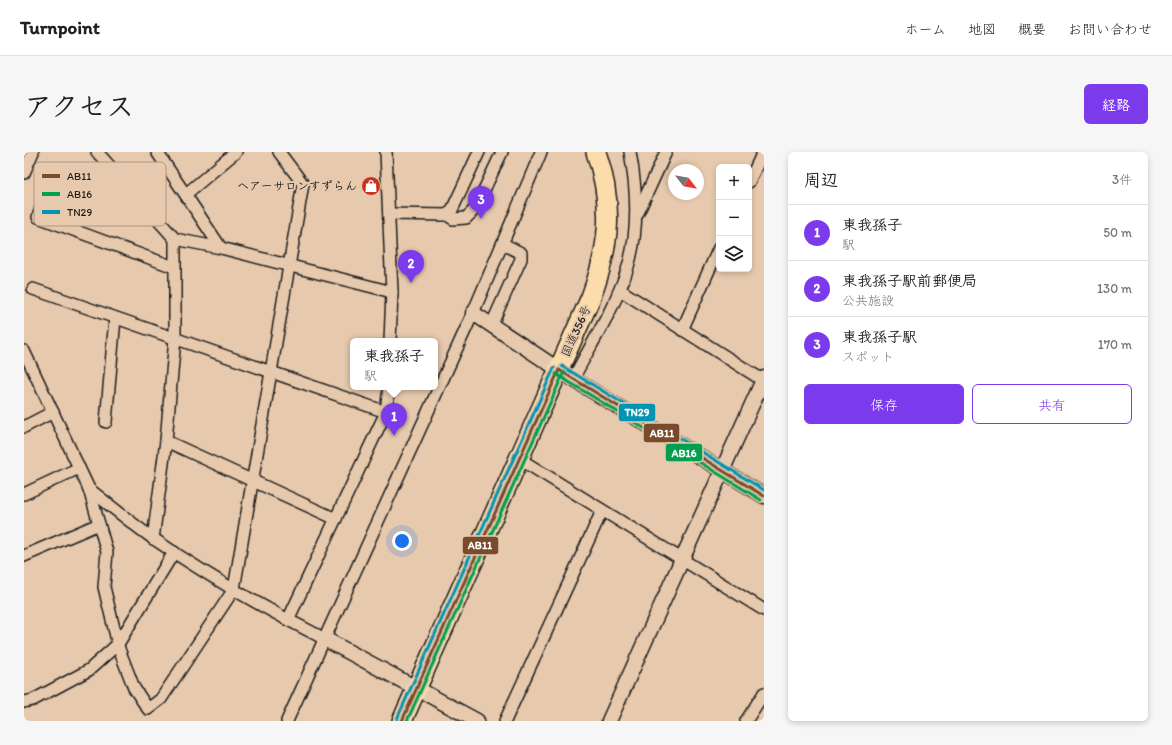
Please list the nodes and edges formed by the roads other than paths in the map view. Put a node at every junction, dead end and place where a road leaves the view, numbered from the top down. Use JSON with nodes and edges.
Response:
{"nodes":[{"id":1,"x":33,"y":152,"type":"edge"},
{"id":2,"x":97,"y":152,"type":"edge"},
{"id":3,"x":157,"y":152,"type":"edge"},
{"id":4,"x":236,"y":152,"type":"edge"},
{"id":5,"x":279,"y":152,"type":"edge"},
{"id":6,"x":386,"y":152,"type":"edge"},
{"id":7,"x":478,"y":152,"type":"edge"},
{"id":8,"x":502,"y":152,"type":"edge"},
{"id":9,"x":541,"y":152,"type":"edge"},
{"id":10,"x":596,"y":152,"type":"edge"},
{"id":11,"x":630,"y":152,"type":"edge"},
{"id":12,"x":666,"y":152,"type":"edge"},
{"id":13,"x":763,"y":152,"type":"edge"},
{"id":14,"x":106,"y":162,"type":"edge"},
{"id":15,"x":164,"y":162,"type":"edge"},
{"id":16,"x":166,"y":165,"type":"edge"},
{"id":17,"x":24,"y":173,"type":"edge"},
{"id":18,"x":752,"y":176,"type":"edge"},
{"id":19,"x":186,"y":194,"type":"junction"},
{"id":20,"x":389,"y":214,"type":"junction"},
{"id":21,"x":447,"y":215,"type":"junction"},
{"id":22,"x":635,"y":218,"type":"junction"},
{"id":23,"x":60,"y":226,"type":"edge"},
{"id":24,"x":163,"y":226,"type":"edge"},
{"id":25,"x":175,"y":239,"type":"junction"},
{"id":26,"x":503,"y":244,"type":"junction"},
{"id":27,"x":222,"y":248,"type":"junction"},
{"id":28,"x":716,"y":255,"type":"edge"},
{"id":29,"x":291,"y":265,"type":"junction"},
{"id":30,"x":174,"y":267,"type":"junction"},
{"id":31,"x":33,"y":289,"type":"dead end"},
{"id":32,"x":620,"y":290,"type":"junction"},
{"id":33,"x":392,"y":292,"type":"junction"},
{"id":34,"x":473,"y":313,"type":"junction"},
{"id":35,"x":115,"y":318,"type":"junction"},
{"id":36,"x":491,"y":326,"type":"junction"},
{"id":37,"x":682,"y":330,"type":"junction"},
{"id":38,"x":175,"y":338,"type":"junction"},
{"id":39,"x":390,"y":338,"type":"edge"},
{"id":40,"x":24,"y":352,"type":"edge"},
{"id":41,"x":272,"y":373,"type":"junction"},
{"id":42,"x":566,"y":374,"type":"junction"},
{"id":43,"x":764,"y":379,"type":"edge"},
{"id":44,"x":438,"y":389,"type":"edge"},
{"id":45,"x":389,"y":390,"type":"edge"},
{"id":46,"x":437,"y":390,"type":"edge"},
{"id":47,"x":53,"y":412,"type":"junction"},
{"id":48,"x":386,"y":412,"type":"junction"},
{"id":49,"x":106,"y":422,"type":"dead end"},
{"id":50,"x":24,"y":426,"type":"edge"},
{"id":51,"x":166,"y":441,"type":"junction"},
{"id":52,"x":518,"y":458,"type":"junction"},
{"id":53,"x":79,"y":468,"type":"junction"},
{"id":54,"x":722,"y":470,"type":"junction"},
{"id":55,"x":254,"y":481,"type":"junction"},
{"id":56,"x":89,"y":489,"type":"junction"},
{"id":57,"x":24,"y":494,"type":"edge"},
{"id":58,"x":764,"y":496,"type":"edge"},
{"id":59,"x":602,"y":511,"type":"junction"},
{"id":60,"x":336,"y":519,"type":"junction"},
{"id":61,"x":99,"y":524,"type":"junction"},
{"id":62,"x":153,"y":539,"type":"junction"},
{"id":63,"x":174,"y":552,"type":"junction"},
{"id":64,"x":24,"y":556,"type":"edge"},
{"id":65,"x":682,"y":559,"type":"junction"},
{"id":66,"x":234,"y":589,"type":"junction"},
{"id":67,"x":764,"y":610,"type":"edge"},
{"id":68,"x":288,"y":620,"type":"junction"},
{"id":69,"x":323,"y":638,"type":"junction"},
{"id":70,"x":118,"y":644,"type":"junction"},
{"id":71,"x":417,"y":688,"type":"junction"},
{"id":72,"x":764,"y":693,"type":"edge"},
{"id":73,"x":24,"y":702,"type":"edge"},
{"id":74,"x":287,"y":721,"type":"edge"},
{"id":75,"x":402,"y":721,"type":"edge"},
{"id":76,"x":477,"y":721,"type":"edge"},
{"id":77,"x":505,"y":721,"type":"edge"},
{"id":78,"x":609,"y":721,"type":"edge"},
{"id":79,"x":746,"y":721,"type":"edge"}],
"edges":[{"from":1,"to":17,"type":"street"},
{"from":2,"to":14,"type":"street"},
{"from":3,"to":15,"type":"street"},
{"from":4,"to":19,"type":"street"},
{"from":5,"to":29,"type":"street"},
{"from":6,"to":20,"type":"street"},
{"from":7,"to":21,"type":"street"},
{"from":8,"to":21,"type":"street"},
{"from":9,"to":26,"type":"street"},
{"from":10,"to":42,"type":"highway","name":"国道356号"},
{"from":11,"to":22,"type":"street"},
{"from":12,"to":22,"type":"street"},
{"from":13,"to":18,"type":"street"},
{"from":16,"to":19,"type":"street"},
{"from":19,"to":27,"type":"street"},
{"from":20,"to":21,"type":"street"},
{"from":20,"to":33,"type":"street"},
{"from":22,"to":32,"type":"street"},
{"from":23,"to":30,"type":"street"},
{"from":24,"to":25,"type":"street"},
{"from":25,"to":27,"type":"street"},
{"from":25,"to":30,"type":"street"},
{"from":26,"to":34,"type":"street"},
{"from":26,"to":36,"type":"street"},
{"from":27,"to":29,"type":"street"},
{"from":28,"to":37,"type":"street"},
{"from":29,"to":33,"type":"street"},
{"from":29,"to":41,"type":"street"},
{"from":30,"to":38,"type":"street"},
{"from":31,"to":35,"type":"street"},
{"from":32,"to":37,"type":"street"},
{"from":32,"to":42,"type":"street"},
{"from":33,"to":39,"type":"street"},
{"from":34,"to":36,"type":"street"},
{"from":34,"to":44,"type":"street"},
{"from":35,"to":38,"type":"street"},
{"from":35,"to":49,"type":"street"},
{"from":36,"to":42,"type":"street"},
{"from":37,"to":43,"type":"street"},
{"from":38,"to":41,"type":"street"},
{"from":38,"to":51,"type":"street"},
{"from":40,"to":47,"type":"street"},
{"from":41,"to":48,"type":"street"},
{"from":41,"to":55,"type":"street"},
{"from":42,"to":52,"type":"highway","name":"国道356号"},
{"from":42,"to":54,"type":"street"},
{"from":43,"to":54,"type":"street"},
{"from":45,"to":48,"type":"street"},
{"from":46,"to":69,"type":"street"},
{"from":47,"to":50,"type":"street"},
{"from":47,"to":53,"type":"street"},
{"from":48,"to":60,"type":"street"},
{"from":51,"to":55,"type":"street"},
{"from":51,"to":62,"type":"street"},
{"from":52,"to":59,"type":"street"},
{"from":52,"to":71,"type":"highway","name":"国道356号"},
{"from":53,"to":56,"type":"street"},
{"from":53,"to":57,"type":"street"},
{"from":54,"to":58,"type":"street"},
{"from":54,"to":65,"type":"street"},
{"from":55,"to":60,"type":"street"},
{"from":55,"to":66,"type":"street"},
{"from":56,"to":61,"type":"street"},
{"from":56,"to":62,"type":"street"},
{"from":59,"to":65,"type":"street"},
{"from":59,"to":77,"type":"street"},
{"from":60,"to":68,"type":"street"},
{"from":61,"to":64,"type":"street"},
{"from":61,"to":70,"type":"street"},
{"from":62,"to":63,"type":"street"},
{"from":63,"to":66,"type":"street"},
{"from":63,"to":70,"type":"street"},
{"from":65,"to":67,"type":"street"},
{"from":65,"to":78,"type":"street"},
{"from":66,"to":68,"type":"street"},
{"from":66,"to":70,"type":"street"},
{"from":68,"to":69,"type":"street"},
{"from":69,"to":71,"type":"street"},
{"from":69,"to":74,"type":"street"},
{"from":70,"to":73,"type":"street"},
{"from":71,"to":75,"type":"highway","name":"国道356号"},
{"from":71,"to":76,"type":"street"},
{"from":72,"to":79,"type":"street"}]}
